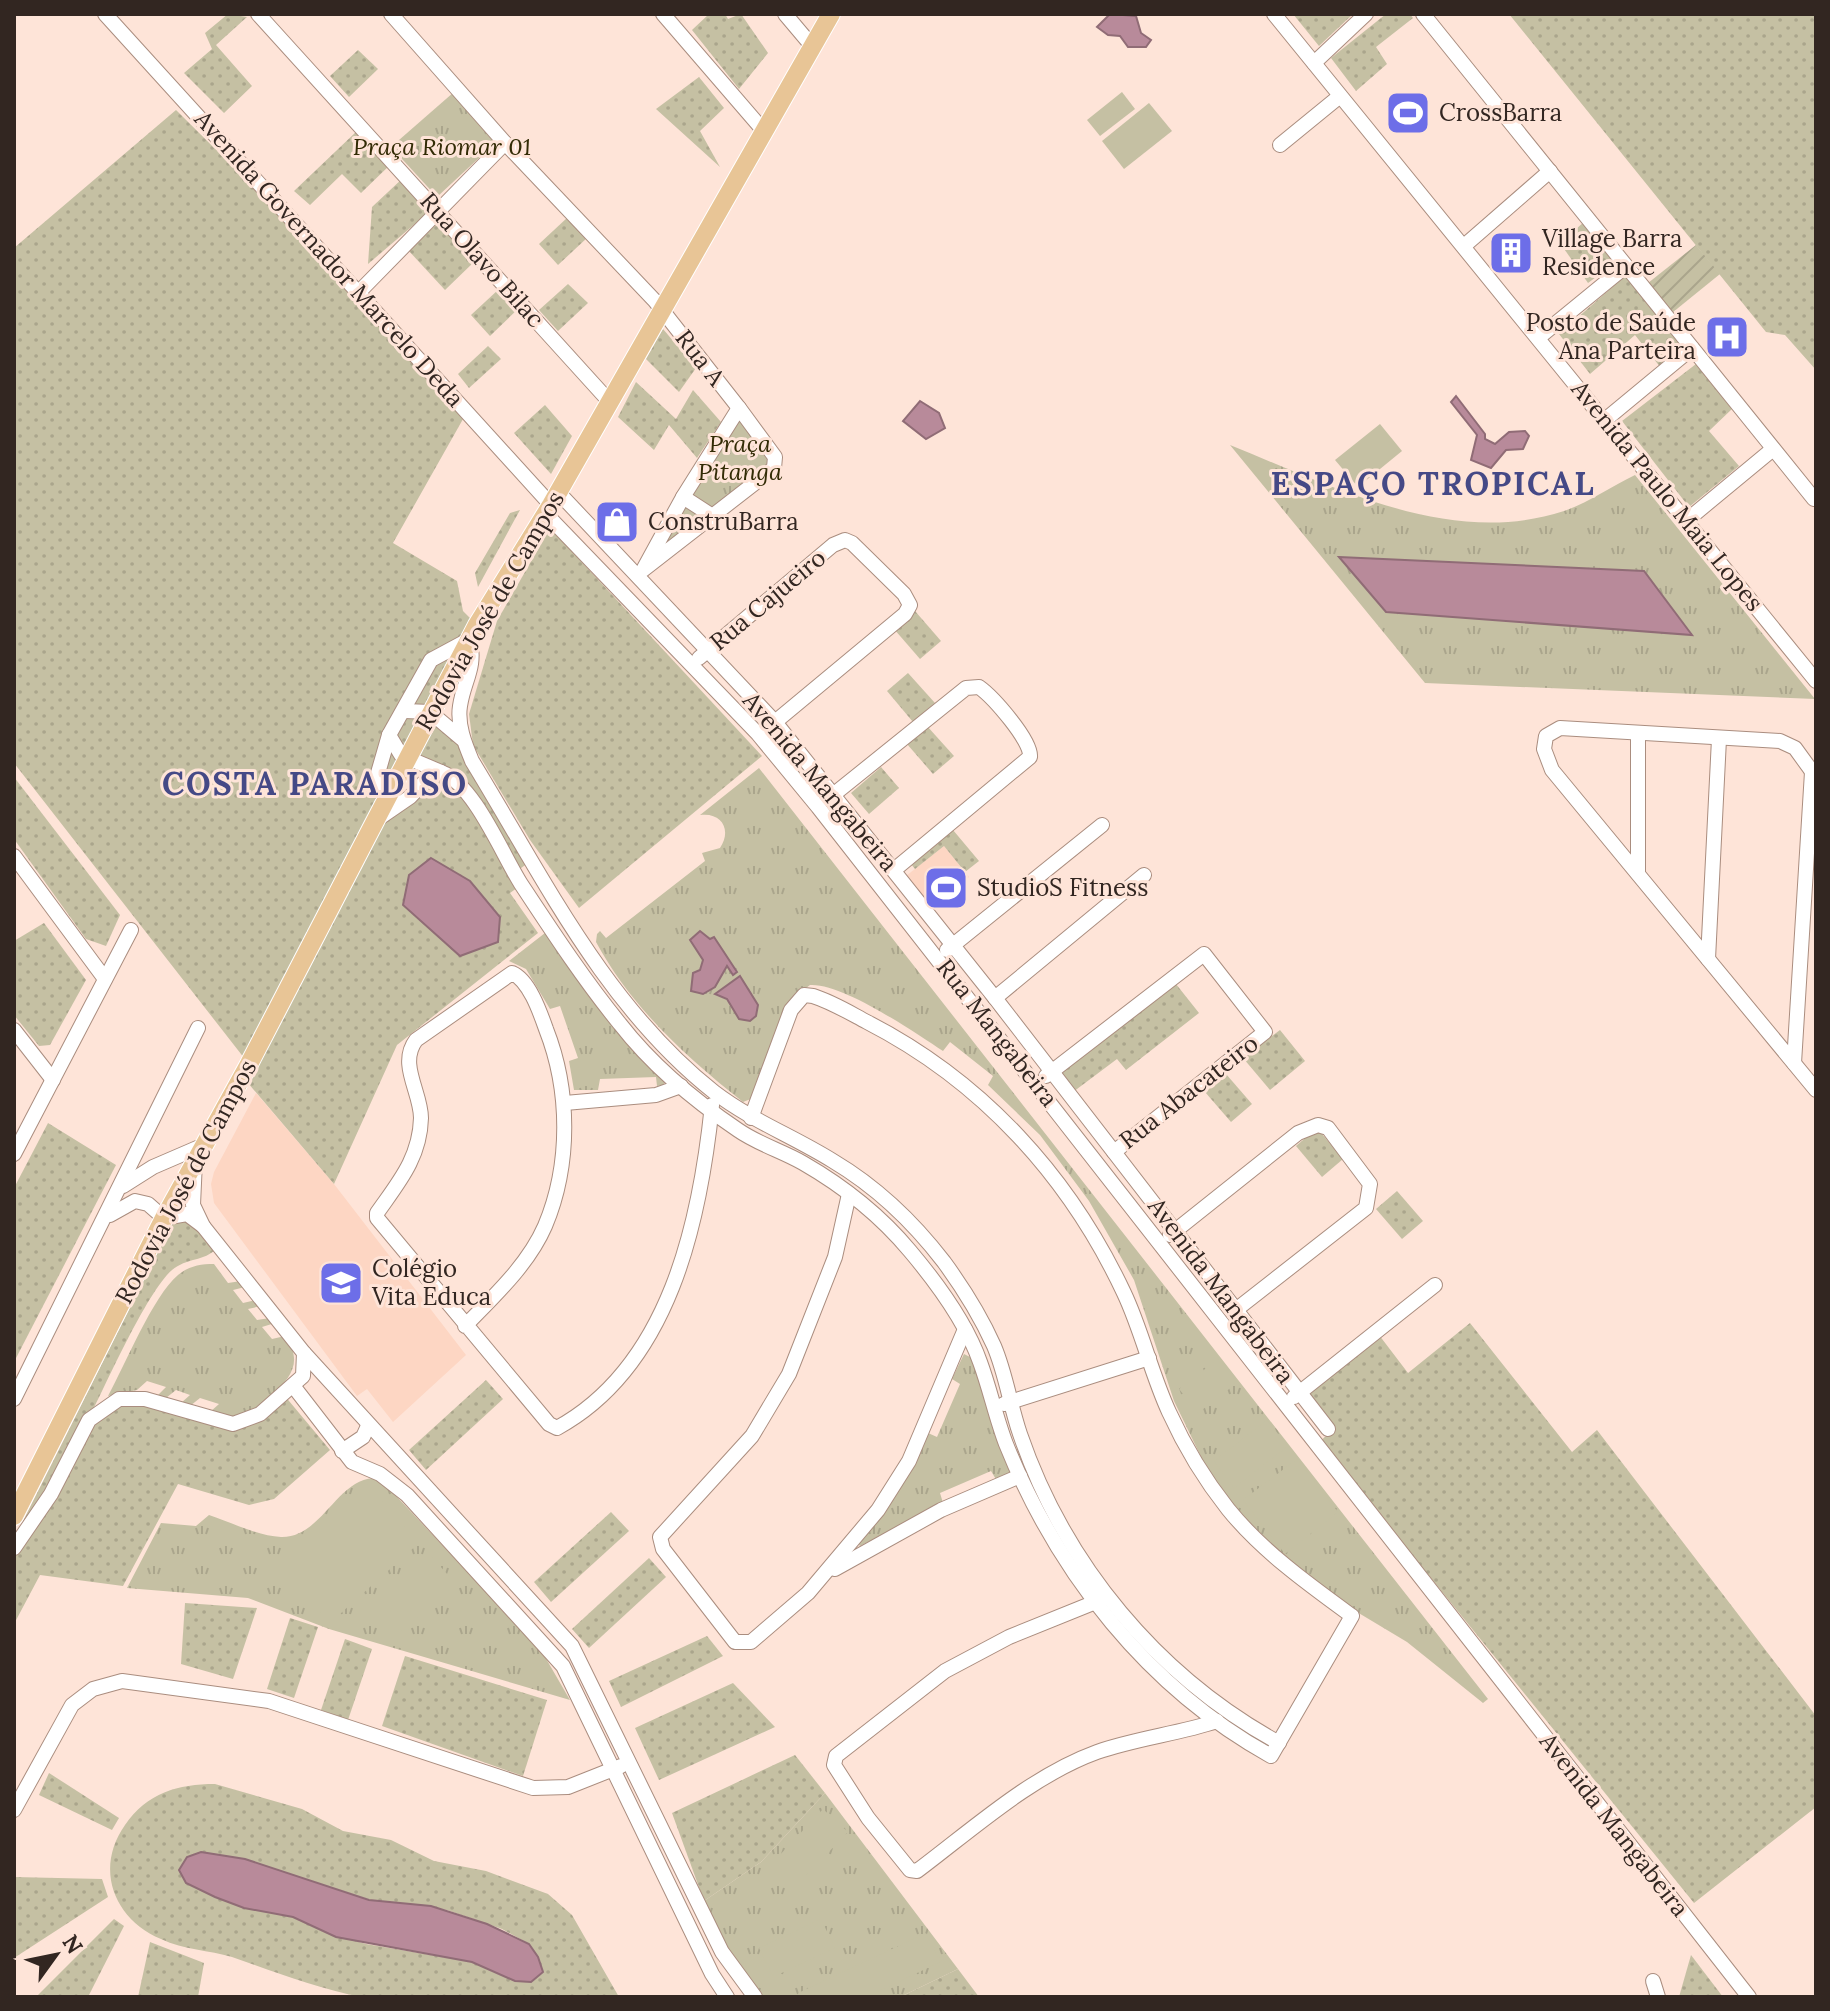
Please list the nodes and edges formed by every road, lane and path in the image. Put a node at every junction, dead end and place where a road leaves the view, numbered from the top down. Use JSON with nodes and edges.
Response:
{"nodes":[{"id":1,"x":105,"y":14,"type":"edge"},
{"id":2,"x":258,"y":14,"type":"edge"},
{"id":3,"x":391,"y":14,"type":"edge"},
{"id":4,"x":663,"y":14,"type":"edge"},
{"id":5,"x":785,"y":14,"type":"edge"},
{"id":6,"x":831,"y":14,"type":"edge"},
{"id":7,"x":1274,"y":14,"type":"edge"},
{"id":8,"x":1366,"y":14,"type":"edge"},
{"id":9,"x":1423,"y":14,"type":"edge"},
{"id":10,"x":812,"y":46,"type":"junction"},
{"id":11,"x":1314,"y":63,"type":"junction"},
{"id":12,"x":1340,"y":96,"type":"junction"},
{"id":13,"x":763,"y":130,"type":"junction"},
{"id":14,"x":505,"y":143,"type":"junction"},
{"id":15,"x":1280,"y":145,"type":"dead end"},
{"id":16,"x":1550,"y":171,"type":"junction"},
{"id":17,"x":436,"y":210,"type":"junction"},
{"id":18,"x":1464,"y":246,"type":"junction"},
{"id":19,"x":1626,"y":266,"type":"junction"},
{"id":20,"x":360,"y":291,"type":"junction"},
{"id":21,"x":661,"y":308,"type":"junction"},
{"id":22,"x":1538,"y":338,"type":"junction"},
{"id":23,"x":1692,"y":348,"type":"junction"},
{"id":24,"x":608,"y":400,"type":"junction"},
{"id":25,"x":739,"y":408,"type":"junction"},
{"id":26,"x":1605,"y":420,"type":"junction"},
{"id":27,"x":1773,"y":449,"type":"junction"},
{"id":28,"x":683,"y":497,"type":"junction"},
{"id":29,"x":1814,"y":499,"type":"dead end"},
{"id":30,"x":552,"y":504,"type":"junction"},
{"id":31,"x":714,"y":517,"type":"junction"},
{"id":32,"x":1686,"y":521,"type":"junction"},
{"id":33,"x":641,"y":573,"type":"junction"},
{"id":34,"x":470,"y":639,"type":"junction"},
{"id":35,"x":707,"y":652,"type":"junction"},
{"id":36,"x":692,"y":664,"type":"junction"},
{"id":37,"x":1816,"y":681,"type":"edge"},
{"id":38,"x":405,"y":711,"type":"junction"},
{"id":39,"x":430,"y":712,"type":"junction"},
{"id":40,"x":775,"y":722,"type":"junction"},
{"id":41,"x":1638,"y":734,"type":"junction"},
{"id":42,"x":389,"y":735,"type":"junction"},
{"id":43,"x":1719,"y":739,"type":"junction"},
{"id":44,"x":464,"y":742,"type":"junction"},
{"id":45,"x":407,"y":758,"type":"junction"},
{"id":46,"x":441,"y":772,"type":"junction"},
{"id":47,"x":1814,"y":775,"type":"edge"},
{"id":48,"x":834,"y":794,"type":"junction"},
{"id":49,"x":384,"y":801,"type":"junction"},
{"id":50,"x":818,"y":807,"type":"junction"},
{"id":51,"x":374,"y":821,"type":"junction"},
{"id":52,"x":1102,"y":825,"type":"dead end"},
{"id":53,"x":14,"y":856,"type":"edge"},
{"id":54,"x":531,"y":858,"type":"junction"},
{"id":55,"x":894,"y":870,"type":"junction"},
{"id":56,"x":513,"y":871,"type":"junction"},
{"id":57,"x":1638,"y":873,"type":"junction"},
{"id":58,"x":1144,"y":875,"type":"dead end"},
{"id":59,"x":573,"y":925,"type":"junction"},
{"id":60,"x":131,"y":930,"type":"dead end"},
{"id":61,"x":557,"y":936,"type":"junction"},
{"id":62,"x":954,"y":945,"type":"junction"},
{"id":63,"x":938,"y":957,"type":"junction"},
{"id":64,"x":1708,"y":959,"type":"junction"},
{"id":65,"x":105,"y":979,"type":"junction"},
{"id":66,"x":995,"y":998,"type":"junction"},
{"id":67,"x":198,"y":1028,"type":"dead end"},
{"id":68,"x":14,"y":1030,"type":"edge"},
{"id":69,"x":1794,"y":1063,"type":"junction"},
{"id":70,"x":1051,"y":1072,"type":"junction"},
{"id":71,"x":53,"y":1080,"type":"junction"},
{"id":72,"x":1036,"y":1083,"type":"junction"},
{"id":73,"x":681,"y":1086,"type":"junction"},
{"id":74,"x":1816,"y":1090,"type":"edge"},
{"id":75,"x":713,"y":1091,"type":"junction"},
{"id":76,"x":565,"y":1103,"type":"junction"},
{"id":77,"x":711,"y":1110,"type":"junction"},
{"id":78,"x":751,"y":1118,"type":"junction"},
{"id":79,"x":1114,"y":1152,"type":"junction"},
{"id":80,"x":199,"y":1153,"type":"junction"},
{"id":81,"x":14,"y":1154,"type":"edge"},
{"id":82,"x":138,"y":1154,"type":"junction"},
{"id":83,"x":153,"y":1167,"type":"junction"},
{"id":84,"x":122,"y":1187,"type":"junction"},
{"id":85,"x":849,"y":1194,"type":"junction"},
{"id":86,"x":106,"y":1218,"type":"junction"},
{"id":87,"x":164,"y":1218,"type":"junction"},
{"id":88,"x":203,"y":1226,"type":"junction"},
{"id":89,"x":1176,"y":1230,"type":"junction"},
{"id":90,"x":921,"y":1236,"type":"junction"},
{"id":91,"x":1160,"y":1243,"type":"junction"},
{"id":92,"x":911,"y":1252,"type":"junction"},
{"id":93,"x":1435,"y":1285,"type":"dead end"},
{"id":94,"x":1237,"y":1309,"type":"junction"},
{"id":95,"x":465,"y":1326,"type":"junction"},
{"id":96,"x":965,"y":1329,"type":"junction"},
{"id":97,"x":304,"y":1353,"type":"junction"},
{"id":98,"x":1149,"y":1358,"type":"junction"},
{"id":99,"x":294,"y":1387,"type":"junction"},
{"id":100,"x":1299,"y":1392,"type":"junction"},
{"id":101,"x":14,"y":1399,"type":"edge"},
{"id":102,"x":1012,"y":1400,"type":"junction"},
{"id":103,"x":1285,"y":1403,"type":"junction"},
{"id":104,"x":995,"y":1408,"type":"junction"},
{"id":105,"x":368,"y":1426,"type":"junction"},
{"id":106,"x":1328,"y":1429,"type":"dead end"},
{"id":107,"x":342,"y":1451,"type":"junction"},
{"id":108,"x":1020,"y":1476,"type":"junction"},
{"id":109,"x":14,"y":1516,"type":"edge"},
{"id":110,"x":14,"y":1548,"type":"edge"},
{"id":111,"x":828,"y":1573,"type":"junction"},
{"id":112,"x":1419,"y":1578,"type":"joint"},
{"id":113,"x":1101,"y":1600,"type":"junction"},
{"id":114,"x":1217,"y":1721,"type":"junction"},
{"id":115,"x":1279,"y":1743,"type":"junction"},
{"id":116,"x":630,"y":1761,"type":"junction"},
{"id":117,"x":614,"y":1771,"type":"junction"},
{"id":118,"x":14,"y":1810,"type":"edge"},
{"id":119,"x":1653,"y":1981,"type":"dead end"},
{"id":120,"x":727,"y":1997,"type":"edge"},
{"id":121,"x":755,"y":1997,"type":"edge"},
{"id":122,"x":1658,"y":1997,"type":"edge"},
{"id":123,"x":1749,"y":1997,"type":"edge"}],
"edges":[{"from":1,"to":20,"type":"street","name":"Avenida Governador Marcelo Deda"},
{"from":2,"to":17,"type":"street","name":"Rua Olavo Bilac"},
{"from":3,"to":14,"type":"street","name":"Rua A"},
{"from":4,"to":13,"type":"street"},
{"from":5,"to":10,"type":"street"},
{"from":6,"to":10,"type":"main road","name":"Rodovia José de Campos"},
{"from":7,"to":11,"type":"street","name":"Avenida Paulo Maia Lopes"},
{"from":8,"to":11,"type":"street"},
{"from":9,"to":16,"type":"street"},
{"from":10,"to":13,"type":"main road","name":"Rodovia José de Campos"},
{"from":11,"to":12,"type":"street","name":"Avenida Paulo Maia Lopes"},
{"from":12,"to":15,"type":"street"},
{"from":12,"to":18,"type":"street","name":"Avenida Paulo Maia Lopes"},
{"from":13,"to":21,"type":"main road","name":"Rodovia José de Campos"},
{"from":14,"to":17,"type":"street"},
{"from":14,"to":21,"type":"street","name":"Rua A"},
{"from":16,"to":18,"type":"street"},
{"from":16,"to":19,"type":"street"},
{"from":17,"to":20,"type":"street"},
{"from":17,"to":24,"type":"street","name":"Rua Olavo Bilac"},
{"from":18,"to":22,"type":"street","name":"Avenida Paulo Maia Lopes"},
{"from":19,"to":22,"type":"street"},
{"from":19,"to":23,"type":"street"},
{"from":20,"to":30,"type":"street","name":"Avenida Governador Marcelo Deda"},
{"from":21,"to":24,"type":"main road","name":"Rodovia José de Campos"},
{"from":21,"to":25,"type":"street","name":"Rua A"},
{"from":22,"to":26,"type":"street","name":"Avenida Paulo Maia Lopes"},
{"from":23,"to":26,"type":"street"},
{"from":23,"to":27,"type":"street"},
{"from":24,"to":30,"type":"main road","name":"Rodovia José de Campos"},
{"from":25,"to":28,"type":"street"},
{"from":25,"to":31,"type":"street"},
{"from":26,"to":32,"type":"street","name":"Avenida Paulo Maia Lopes"},
{"from":27,"to":29,"type":"street"},
{"from":27,"to":32,"type":"street"},
{"from":28,"to":31,"type":"street"},
{"from":28,"to":33,"type":"street"},
{"from":30,"to":33,"type":"street","name":"Avenida Mangabeira"},
{"from":30,"to":34,"type":"main road","name":"Rodovia José de Campos"},
{"from":30,"to":36,"type":"street","name":"Rua Mangabeira"},
{"from":31,"to":33,"type":"street"},
{"from":32,"to":37,"type":"street","name":"Avenida Paulo Maia Lopes"},
{"from":33,"to":35,"type":"street","name":"Avenida Mangabeira"},
{"from":34,"to":38,"type":"street"},
{"from":34,"to":39,"type":"main road","name":"Rodovia José de Campos"},
{"from":34,"to":44,"type":"street"},
{"from":35,"to":36,"type":"street","name":"Rua Cajueiro"},
{"from":35,"to":40,"type":"street","name":"Avenida Mangabeira"},
{"from":35,"to":40,"type":"street","name":"Rua Cajueiro"},
{"from":36,"to":50,"type":"street","name":"Rua Mangabeira"},
{"from":38,"to":39,"type":"street"},
{"from":38,"to":42,"type":"street"},
{"from":39,"to":44,"type":"street"},
{"from":39,"to":45,"type":"main road","name":"Rodovia José de Campos"},
{"from":40,"to":48,"type":"street","name":"Avenida Mangabeira"},
{"from":41,"to":43,"type":"street"},
{"from":41,"to":57,"type":"street"},
{"from":41,"to":57,"type":"street"},
{"from":42,"to":45,"type":"street"},
{"from":42,"to":49,"type":"street"},
{"from":43,"to":47,"type":"street"},
{"from":43,"to":64,"type":"street"},
{"from":44,"to":54,"type":"street"},
{"from":45,"to":46,"type":"street"},
{"from":45,"to":49,"type":"main road","name":"Rodovia José de Campos"},
{"from":46,"to":51,"type":"street"},
{"from":46,"to":56,"type":"street"},
{"from":47,"to":69,"type":"street"},
{"from":48,"to":50,"type":"street"},
{"from":48,"to":55,"type":"street","name":"Avenida Mangabeira"},
{"from":48,"to":55,"type":"street"},
{"from":49,"to":51,"type":"main road","name":"Rodovia José de Campos"},
{"from":50,"to":63,"type":"street","name":"Rua Mangabeira"},
{"from":51,"to":80,"type":"main road","name":"Rodovia José de Campos"},
{"from":52,"to":62,"type":"street"},
{"from":53,"to":65,"type":"street"},
{"from":54,"to":56,"type":"street"},
{"from":54,"to":59,"type":"street"},
{"from":55,"to":62,"type":"street","name":"Avenida Mangabeira"},
{"from":56,"to":61,"type":"street"},
{"from":57,"to":64,"type":"street"},
{"from":58,"to":66,"type":"street"},
{"from":59,"to":61,"type":"street"},
{"from":59,"to":75,"type":"street"},
{"from":60,"to":65,"type":"street"},
{"from":61,"to":73,"type":"street"},
{"from":62,"to":63,"type":"street"},
{"from":62,"to":66,"type":"street","name":"Avenida Mangabeira"},
{"from":63,"to":72,"type":"street","name":"Rua Mangabeira"},
{"from":64,"to":69,"type":"street"},
{"from":65,"to":71,"type":"street"},
{"from":66,"to":70,"type":"street","name":"Avenida Mangabeira"},
{"from":67,"to":82,"type":"street"},
{"from":68,"to":71,"type":"street"},
{"from":69,"to":74,"type":"street"},
{"from":70,"to":72,"type":"street"},
{"from":70,"to":79,"type":"street","name":"Avenida Mangabeira"},
{"from":70,"to":79,"type":"street","name":"Rua Abacateiro"},
{"from":71,"to":81,"type":"street"},
{"from":72,"to":91,"type":"street","name":"Rua Mangabeira"},
{"from":73,"to":76,"type":"street"},
{"from":73,"to":77,"type":"street"},
{"from":75,"to":77,"type":"street"},
{"from":75,"to":78,"type":"street"},
{"from":76,"to":95,"type":"street"},
{"from":76,"to":95,"type":"street"},
{"from":77,"to":85,"type":"street"},
{"from":77,"to":95,"type":"street"},
{"from":78,"to":90,"type":"street"},
{"from":78,"to":98,"type":"street"},
{"from":79,"to":89,"type":"street","name":"Avenida Mangabeira"},
{"from":80,"to":83,"type":"street"},
{"from":80,"to":87,"type":"main road","name":"Rodovia José de Campos"},
{"from":80,"to":88,"type":"street"},
{"from":82,"to":83,"type":"street"},
{"from":82,"to":84,"type":"street"},
{"from":83,"to":84,"type":"street"},
{"from":84,"to":86,"type":"street"},
{"from":85,"to":92,"type":"street"},
{"from":85,"to":111,"type":"street"},
{"from":86,"to":87,"type":"street"},
{"from":86,"to":101,"type":"street"},
{"from":87,"to":88,"type":"street"},
{"from":87,"to":109,"type":"main road","name":"Rodovia José de Campos"},
{"from":88,"to":97,"type":"street"},
{"from":89,"to":91,"type":"street"},
{"from":89,"to":94,"type":"street","name":"Avenida Mangabeira"},
{"from":89,"to":94,"type":"street"},
{"from":90,"to":92,"type":"street"},
{"from":90,"to":102,"type":"street"},
{"from":91,"to":103,"type":"street","name":"Rua Mangabeira"},
{"from":92,"to":96,"type":"street"},
{"from":93,"to":100,"type":"street"},
{"from":94,"to":100,"type":"street","name":"Avenida Mangabeira"},
{"from":96,"to":104,"type":"street"},
{"from":96,"to":111,"type":"street"},
{"from":97,"to":99,"type":"street"},
{"from":97,"to":105,"type":"street"},
{"from":98,"to":102,"type":"street"},
{"from":98,"to":115,"type":"street"},
{"from":99,"to":107,"type":"street"},
{"from":99,"to":110,"type":"street"},
{"from":100,"to":103,"type":"street"},
{"from":100,"to":106,"type":"street","name":"Avenida Mangabeira"},
{"from":102,"to":104,"type":"street"},
{"from":102,"to":113,"type":"street"},
{"from":103,"to":112,"type":"street","name":"Rua Mangabeira"},
{"from":104,"to":108,"type":"street"},
{"from":105,"to":107,"type":"street"},
{"from":105,"to":116,"type":"street"},
{"from":107,"to":117,"type":"street"},
{"from":108,"to":111,"type":"street"},
{"from":108,"to":113,"type":"street"},
{"from":112,"to":123,"type":"street","name":"Avenida Mangabeira"},
{"from":113,"to":114,"type":"street"},
{"from":113,"to":114,"type":"street"},
{"from":113,"to":115,"type":"street"},
{"from":114,"to":115,"type":"street"},
{"from":116,"to":117,"type":"street"},
{"from":116,"to":121,"type":"street"},
{"from":117,"to":118,"type":"street"},
{"from":117,"to":120,"type":"street"},
{"from":119,"to":122,"type":"street"}]}
